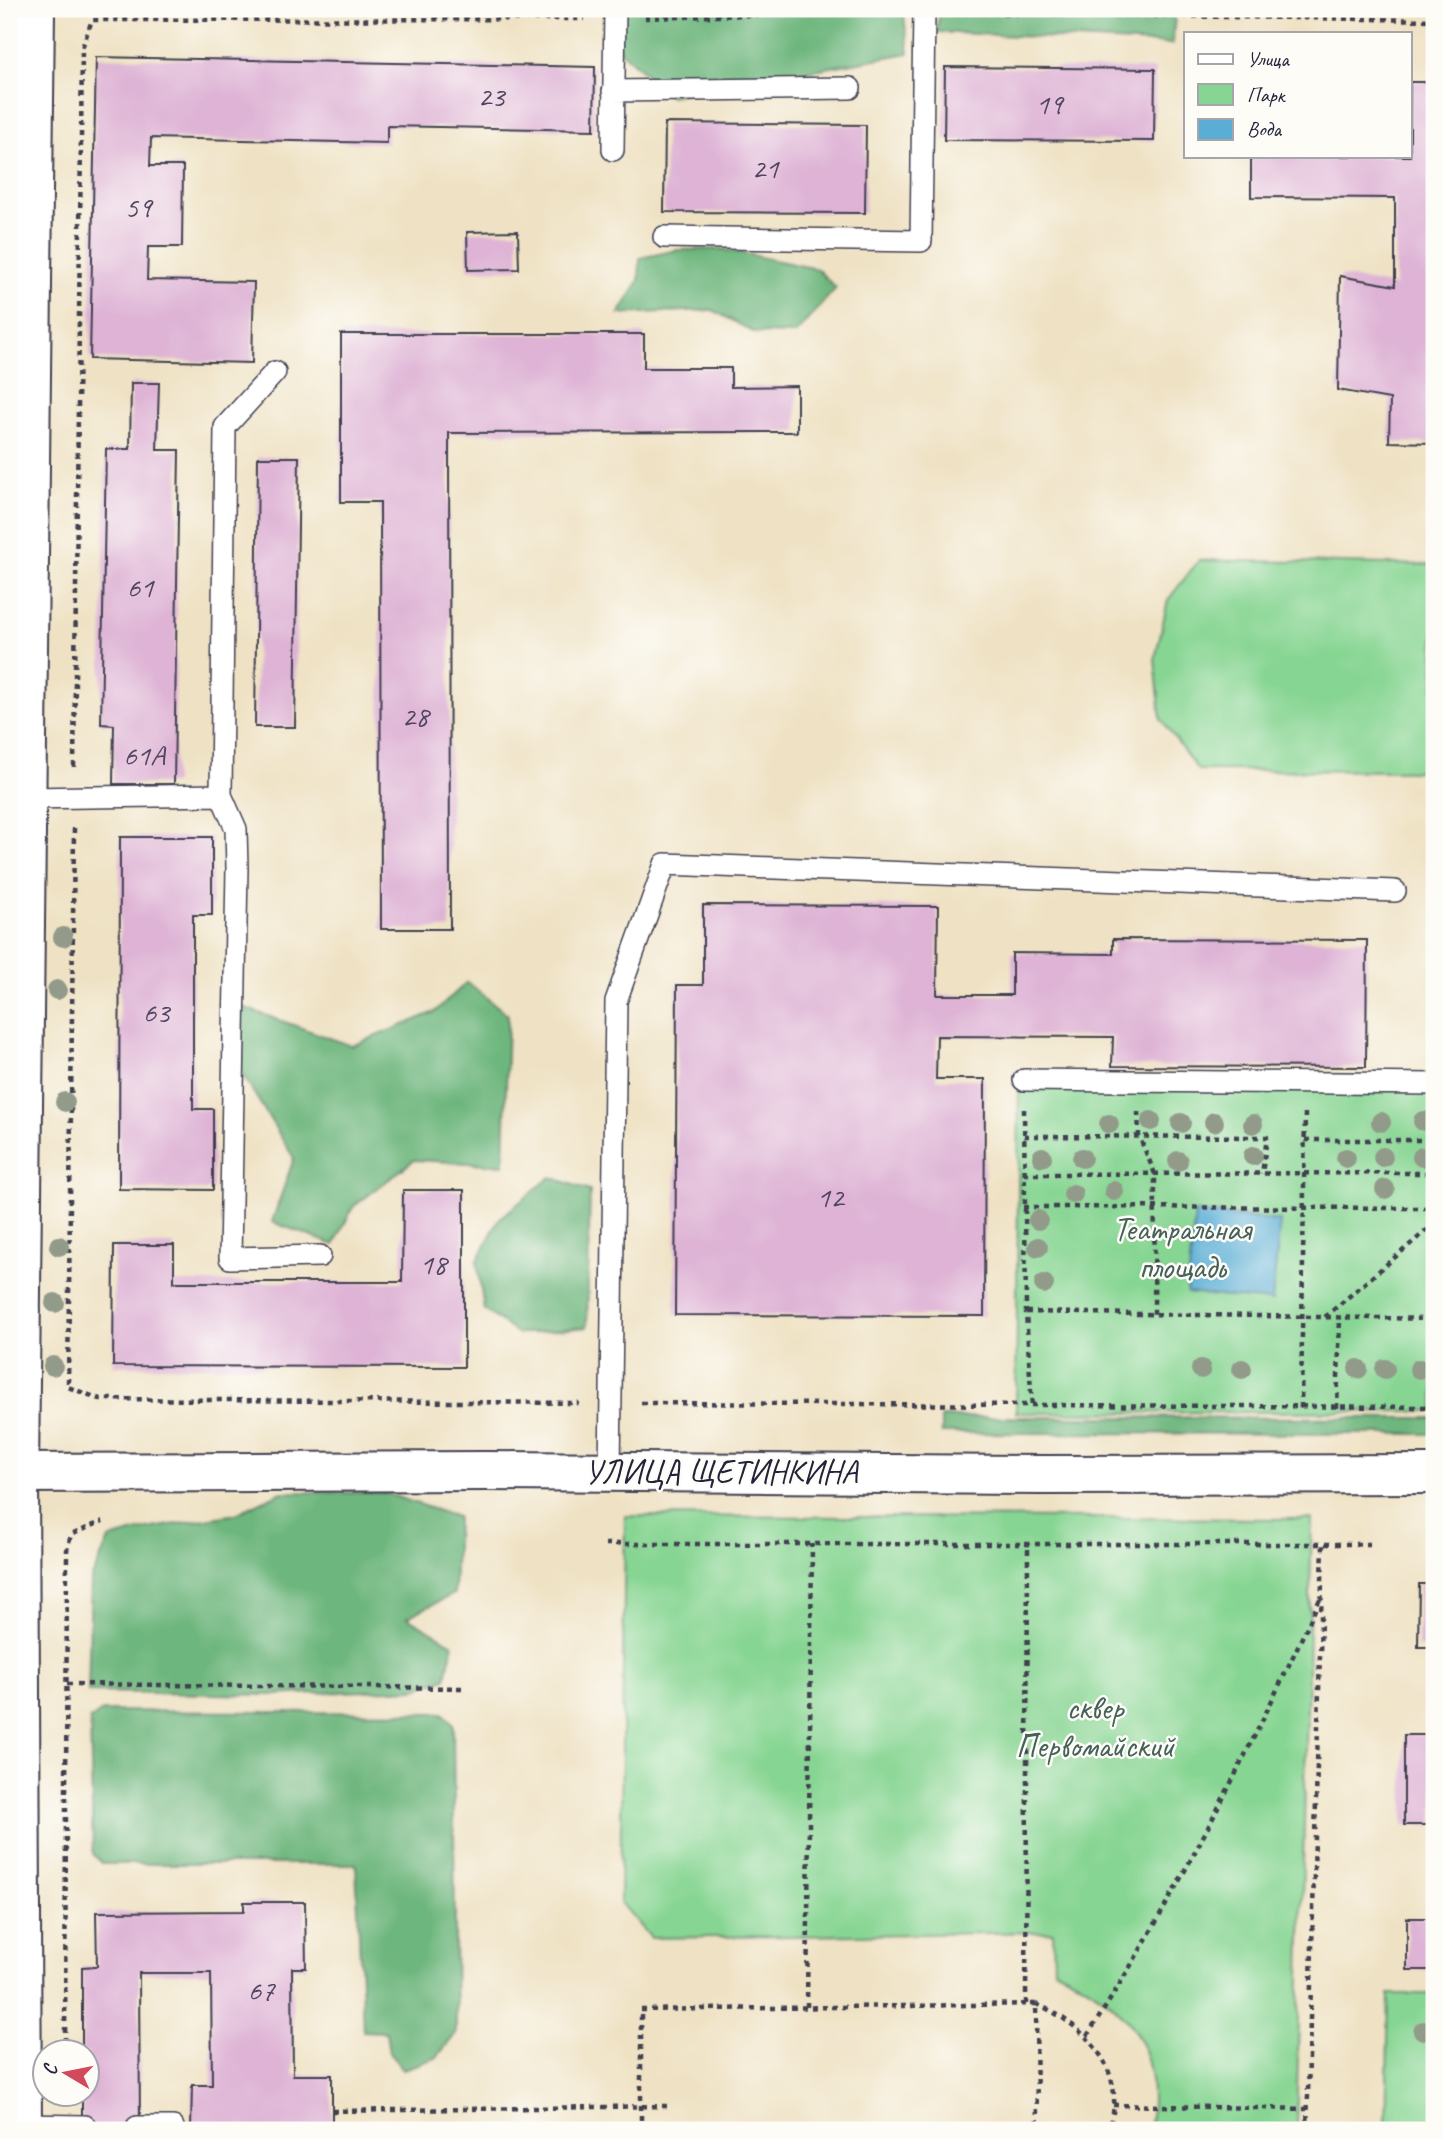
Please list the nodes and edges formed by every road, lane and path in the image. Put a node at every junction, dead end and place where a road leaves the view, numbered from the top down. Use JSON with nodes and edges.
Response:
{"nodes":[{"id":1,"x":35,"y":9,"type":"edge"},
{"id":2,"x":924,"y":11,"type":"edge"},
{"id":3,"x":615,"y":14,"type":"edge"},
{"id":4,"x":1434,"y":20,"type":"edge"},
{"id":5,"x":850,"y":88,"type":"dead end"},
{"id":6,"x":613,"y":90,"type":"junction"},
{"id":7,"x":613,"y":150,"type":"dead end"},
{"id":8,"x":664,"y":237,"type":"dead end"},
{"id":9,"x":275,"y":372,"type":"dead end"},
{"id":10,"x":221,"y":795,"type":"junction"},
{"id":11,"x":26,"y":798,"type":"junction"},
{"id":12,"x":74,"y":798,"type":"junction"},
{"id":13,"x":1395,"y":891,"type":"dead end"},
{"id":14,"x":1024,"y":1080,"type":"joint"},
{"id":15,"x":1306,"y":1083,"type":"junction"},
{"id":16,"x":1434,"y":1084,"type":"edge"},
{"id":17,"x":1138,"y":1104,"type":"dead end"},
{"id":18,"x":1024,"y":1136,"type":"junction"},
{"id":19,"x":1139,"y":1136,"type":"junction"},
{"id":20,"x":1305,"y":1140,"type":"junction"},
{"id":21,"x":1434,"y":1140,"type":"edge"},
{"id":22,"x":1434,"y":1173,"type":"edge"},
{"id":23,"x":1024,"y":1174,"type":"junction"},
{"id":24,"x":1155,"y":1174,"type":"junction"},
{"id":25,"x":1262,"y":1174,"type":"junction"},
{"id":26,"x":1304,"y":1174,"type":"junction"},
{"id":27,"x":1023,"y":1207,"type":"junction"},
{"id":28,"x":1154,"y":1207,"type":"junction"},
{"id":29,"x":1304,"y":1207,"type":"junction"},
{"id":30,"x":1434,"y":1208,"type":"edge"},
{"id":31,"x":1434,"y":1224,"type":"edge"},
{"id":32,"x":320,"y":1256,"type":"dead end"},
{"id":33,"x":1026,"y":1312,"type":"junction"},
{"id":34,"x":1154,"y":1314,"type":"junction"},
{"id":35,"x":1302,"y":1317,"type":"junction"},
{"id":36,"x":1324,"y":1317,"type":"junction"},
{"id":37,"x":1340,"y":1318,"type":"junction"},
{"id":38,"x":1434,"y":1319,"type":"edge"},
{"id":39,"x":611,"y":1403,"type":"junction"},
{"id":40,"x":1032,"y":1407,"type":"junction"},
{"id":41,"x":1301,"y":1408,"type":"junction"},
{"id":42,"x":1337,"y":1408,"type":"junction"},
{"id":43,"x":1434,"y":1408,"type":"edge"},
{"id":44,"x":610,"y":1471,"type":"junction"},
{"id":45,"x":14,"y":1473,"type":"edge"},
{"id":46,"x":1434,"y":1474,"type":"edge"},
{"id":47,"x":103,"y":1521,"type":"dead end"},
{"id":48,"x":605,"y":1544,"type":"dead end"},
{"id":49,"x":812,"y":1544,"type":"junction"},
{"id":50,"x":1028,"y":1544,"type":"junction"},
{"id":51,"x":1323,"y":1544,"type":"junction"},
{"id":52,"x":1372,"y":1544,"type":"dead end"},
{"id":53,"x":1321,"y":1595,"type":"junction"},
{"id":54,"x":67,"y":1684,"type":"junction"},
{"id":55,"x":466,"y":1688,"type":"dead end"},
{"id":56,"x":1026,"y":2004,"type":"junction"},
{"id":57,"x":1036,"y":2004,"type":"junction"},
{"id":58,"x":807,"y":2007,"type":"junction"},
{"id":59,"x":1087,"y":2036,"type":"junction"},
{"id":60,"x":65,"y":2038,"type":"edge"},
{"id":61,"x":1113,"y":2105,"type":"junction"},
{"id":62,"x":641,"y":2106,"type":"junction"},
{"id":63,"x":667,"y":2106,"type":"dead end"},
{"id":64,"x":1307,"y":2109,"type":"junction"},
{"id":65,"x":332,"y":2111,"type":"dead end"},
{"id":66,"x":85,"y":2126,"type":"dead end"},
{"id":67,"x":138,"y":2127,"type":"dead end"},
{"id":68,"x":173,"y":2127,"type":"dead end"},
{"id":69,"x":22,"y":2128,"type":"edge"},
{"id":70,"x":641,"y":2130,"type":"edge"},
{"id":71,"x":1037,"y":2130,"type":"edge"},
{"id":72,"x":1108,"y":2130,"type":"edge"},
{"id":73,"x":1307,"y":2130,"type":"edge"}],
"edges":[{"from":1,"to":11,"type":"street"},
{"from":2,"to":3,"type":"path"},
{"from":2,"to":4,"type":"path"},
{"from":2,"to":8,"type":"lane"},
{"from":3,"to":6,"type":"lane"},
{"from":3,"to":12,"type":"path"},
{"from":5,"to":6,"type":"lane"},
{"from":6,"to":7,"type":"lane"},
{"from":9,"to":10,"type":"lane"},
{"from":10,"to":12,"type":"lane"},
{"from":10,"to":32,"type":"lane"},
{"from":11,"to":12,"type":"lane"},
{"from":11,"to":45,"type":"street"},
{"from":12,"to":39,"type":"path"},
{"from":13,"to":39,"type":"lane"},
{"from":14,"to":15,"type":"lane"},
{"from":14,"to":18,"type":"path"},
{"from":15,"to":16,"type":"lane"},
{"from":15,"to":20,"type":"path"},
{"from":17,"to":19,"type":"path"},
{"from":18,"to":19,"type":"path"},
{"from":18,"to":23,"type":"path"},
{"from":19,"to":24,"type":"path"},
{"from":19,"to":25,"type":"path"},
{"from":20,"to":21,"type":"path"},
{"from":20,"to":26,"type":"path"},
{"from":22,"to":26,"type":"path"},
{"from":23,"to":24,"type":"path"},
{"from":23,"to":27,"type":"path"},
{"from":24,"to":25,"type":"path"},
{"from":24,"to":28,"type":"path"},
{"from":25,"to":26,"type":"path"},
{"from":26,"to":29,"type":"path"},
{"from":27,"to":28,"type":"path"},
{"from":27,"to":33,"type":"path"},
{"from":28,"to":29,"type":"path"},
{"from":28,"to":34,"type":"path"},
{"from":29,"to":30,"type":"path"},
{"from":29,"to":35,"type":"path"},
{"from":31,"to":36,"type":"path"},
{"from":33,"to":34,"type":"path"},
{"from":33,"to":40,"type":"path"},
{"from":34,"to":35,"type":"path"},
{"from":35,"to":36,"type":"path"},
{"from":35,"to":41,"type":"path"},
{"from":36,"to":37,"type":"path"},
{"from":37,"to":38,"type":"path"},
{"from":37,"to":42,"type":"path"},
{"from":39,"to":40,"type":"path"},
{"from":39,"to":44,"type":"lane"},
{"from":40,"to":41,"type":"path"},
{"from":41,"to":42,"type":"path"},
{"from":42,"to":43,"type":"path"},
{"from":44,"to":45,"type":"street","name":"УЛИЦА ЩЕТИНКИНА"},
{"from":44,"to":46,"type":"street","name":"УЛИЦА ЩЕТИНКИНА"},
{"from":45,"to":69,"type":"street"},
{"from":47,"to":54,"type":"path"},
{"from":48,"to":49,"type":"path"},
{"from":49,"to":50,"type":"path"},
{"from":49,"to":58,"type":"path"},
{"from":50,"to":51,"type":"path"},
{"from":50,"to":56,"type":"path"},
{"from":51,"to":52,"type":"path"},
{"from":51,"to":53,"type":"path"},
{"from":53,"to":59,"type":"path"},
{"from":53,"to":64,"type":"path"},
{"from":54,"to":55,"type":"path"},
{"from":54,"to":60,"type":"path"},
{"from":56,"to":57,"type":"path"},
{"from":56,"to":58,"type":"path"},
{"from":57,"to":59,"type":"path"},
{"from":57,"to":71,"type":"path"},
{"from":58,"to":62,"type":"path"},
{"from":59,"to":61,"type":"path"},
{"from":61,"to":64,"type":"path"},
{"from":61,"to":72,"type":"path"},
{"from":62,"to":63,"type":"path"},
{"from":62,"to":65,"type":"path"},
{"from":62,"to":70,"type":"path"},
{"from":64,"to":73,"type":"path"},
{"from":66,"to":69,"type":"lane"},
{"from":67,"to":68,"type":"lane"}]}
